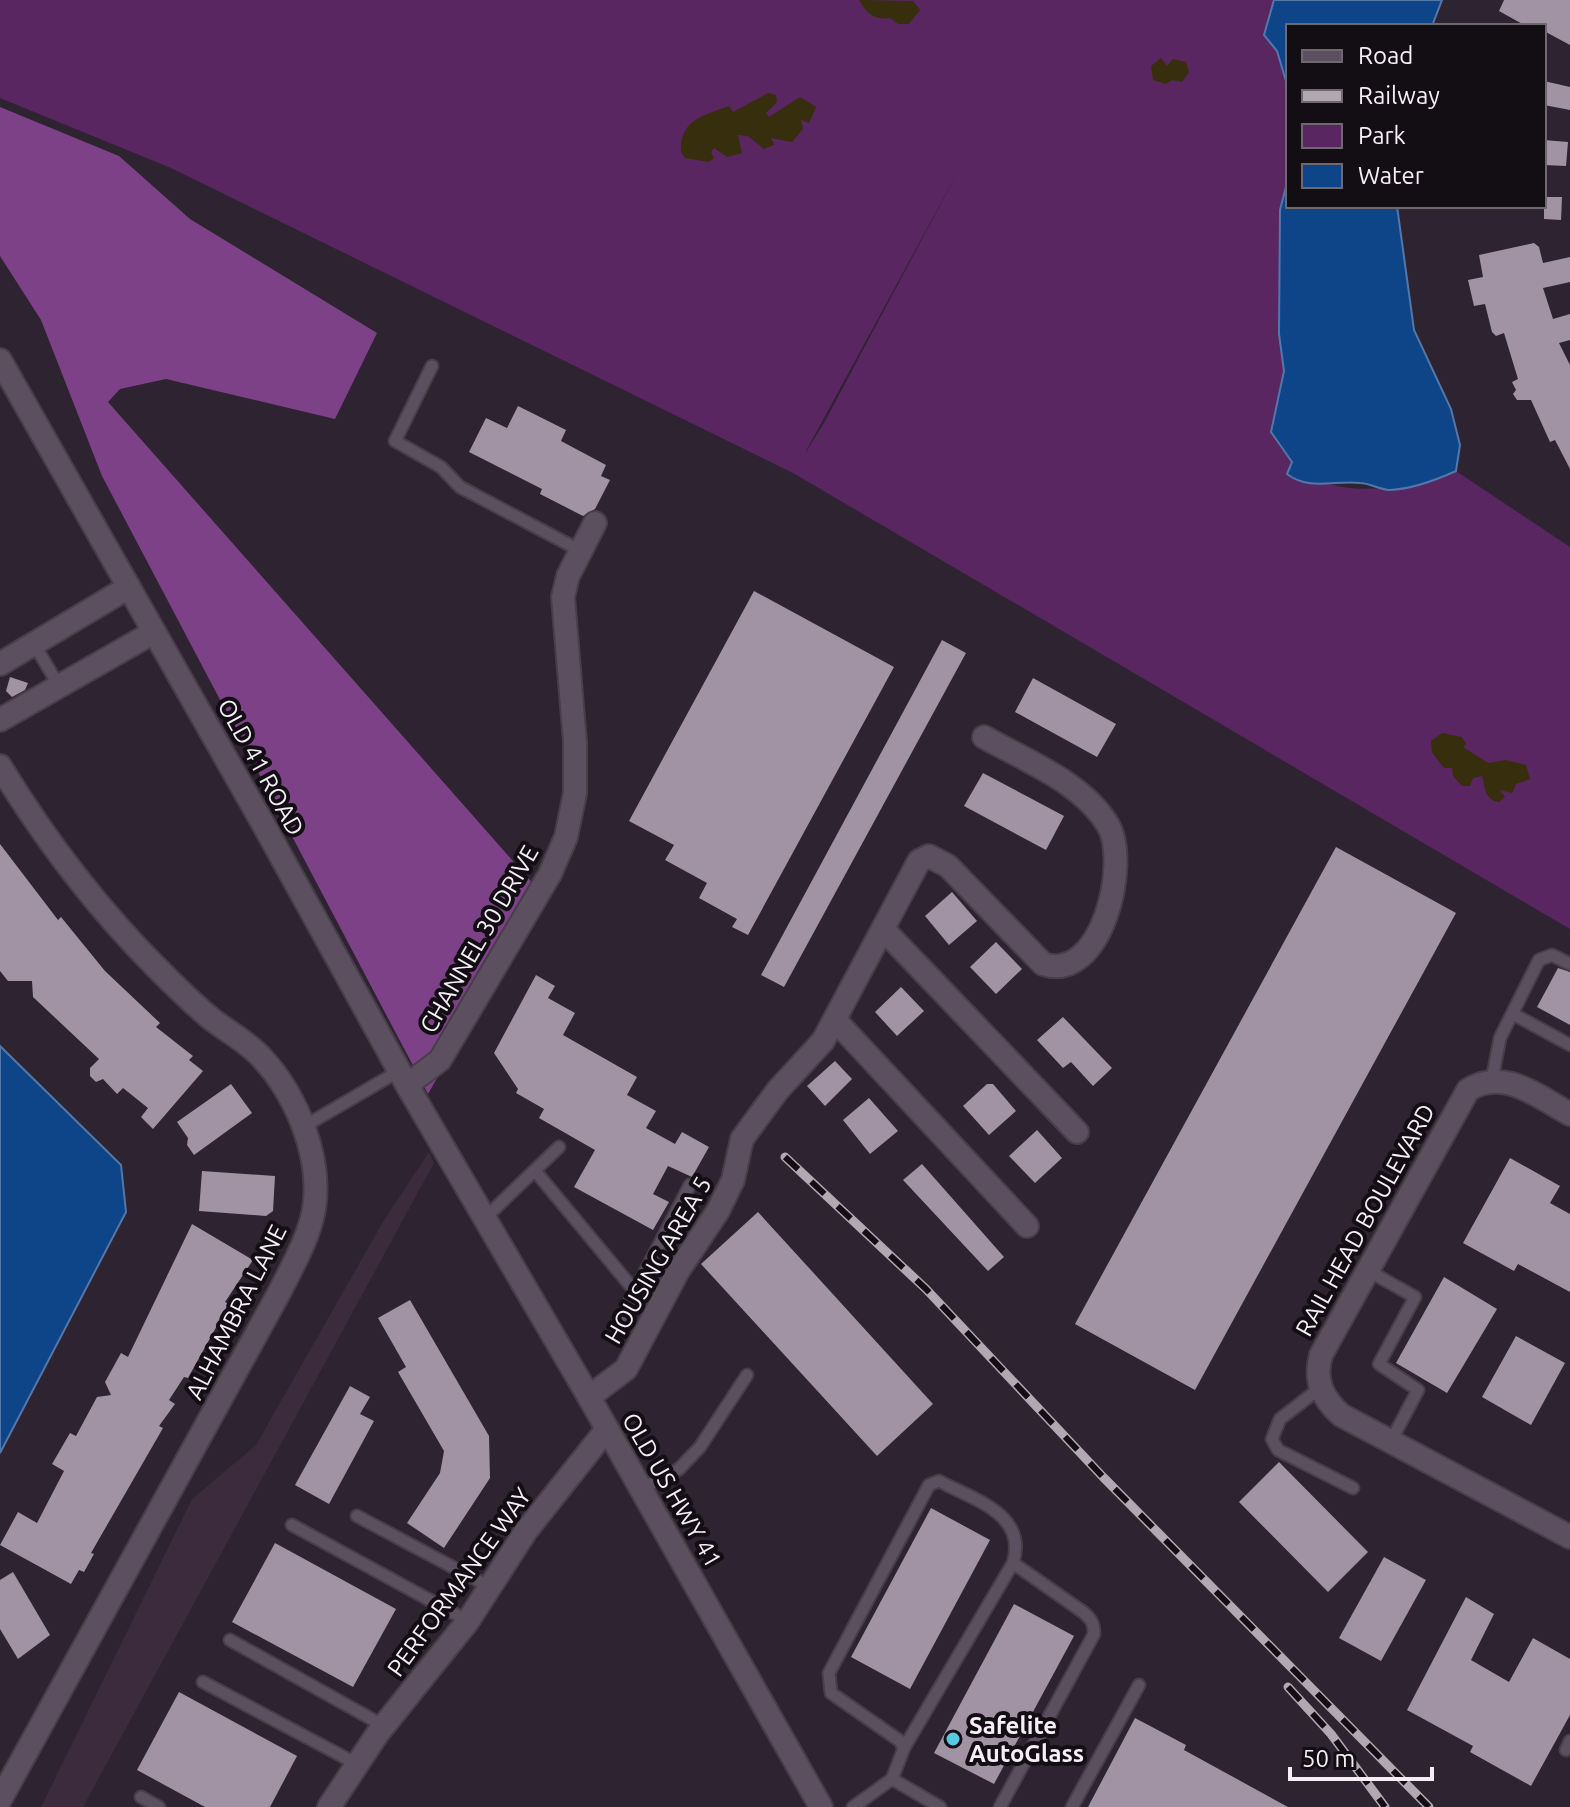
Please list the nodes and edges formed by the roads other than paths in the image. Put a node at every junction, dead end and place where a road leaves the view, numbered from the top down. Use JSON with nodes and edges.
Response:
{"nodes":[{"id":1,"x":0,"y":360,"type":"edge"},
{"id":2,"x":432,"y":366,"type":"dead end"},
{"id":3,"x":595,"y":523,"type":"dead end"},
{"id":4,"x":581,"y":551,"type":"junction"},
{"id":5,"x":129,"y":587,"type":"junction"},
{"id":6,"x":154,"y":632,"type":"junction"},
{"id":7,"x":34,"y":644,"type":"junction"},
{"id":8,"x":0,"y":664,"type":"edge"},
{"id":9,"x":59,"y":686,"type":"junction"},
{"id":10,"x":0,"y":720,"type":"edge"},
{"id":11,"x":984,"y":737,"type":"dead end"},
{"id":12,"x":0,"y":766,"type":"edge"},
{"id":13,"x":883,"y":929,"type":"junction"},
{"id":14,"x":1570,"y":964,"type":"edge"},
{"id":15,"x":1513,"y":1014,"type":"junction"},
{"id":16,"x":835,"y":1020,"type":"junction"},
{"id":17,"x":1570,"y":1045,"type":"edge"},
{"id":18,"x":403,"y":1078,"type":"junction"},
{"id":19,"x":1492,"y":1080,"type":"junction"},
{"id":20,"x":1570,"y":1114,"type":"edge"},
{"id":21,"x":303,"y":1127,"type":"junction"},
{"id":22,"x":1077,"y":1132,"type":"dead end"},
{"id":23,"x":559,"y":1147,"type":"dead end"},
{"id":24,"x":536,"y":1172,"type":"junction"},
{"id":25,"x":690,"y":1185,"type":"dead end"},
{"id":26,"x":479,"y":1210,"type":"junction"},
{"id":27,"x":1027,"y":1226,"type":"dead end"},
{"id":28,"x":1367,"y":1270,"type":"junction"},
{"id":29,"x":634,"y":1290,"type":"junction"},
{"id":30,"x":616,"y":1328,"type":"dead end"},
{"id":31,"x":747,"y":1375,"type":"dead end"},
{"id":32,"x":1320,"y":1388,"type":"junction"},
{"id":33,"x":589,"y":1397,"type":"junction"},
{"id":34,"x":607,"y":1429,"type":"junction"},
{"id":35,"x":1391,"y":1441,"type":"junction"},
{"id":36,"x":1353,"y":1488,"type":"dead end"},
{"id":37,"x":641,"y":1489,"type":"junction"},
{"id":38,"x":357,"y":1516,"type":"dead end"},
{"id":39,"x":292,"y":1525,"type":"dead end"},
{"id":40,"x":1570,"y":1537,"type":"edge"},
{"id":41,"x":1013,"y":1563,"type":"junction"},
{"id":42,"x":490,"y":1587,"type":"junction"},
{"id":43,"x":468,"y":1621,"type":"junction"},
{"id":44,"x":230,"y":1640,"type":"dead end"},
{"id":45,"x":203,"y":1682,"type":"dead end"},
{"id":46,"x":1139,"y":1685,"type":"dead end"},
{"id":47,"x":384,"y":1726,"type":"junction"},
{"id":48,"x":904,"y":1748,"type":"junction"},
{"id":49,"x":8,"y":1764,"type":"edge"},
{"id":50,"x":357,"y":1764,"type":"junction"},
{"id":51,"x":892,"y":1779,"type":"junction"},
{"id":52,"x":141,"y":1797,"type":"dead end"},
{"id":53,"x":0,"y":1800,"type":"edge"},
{"id":54,"x":159,"y":1807,"type":"edge"},
{"id":55,"x":329,"y":1807,"type":"edge"},
{"id":56,"x":821,"y":1807,"type":"edge"},
{"id":57,"x":853,"y":1807,"type":"edge"},
{"id":58,"x":940,"y":1807,"type":"edge"},
{"id":59,"x":1000,"y":1807,"type":"edge"},
{"id":60,"x":1072,"y":1807,"type":"edge"}],
"edges":[{"from":1,"to":5,"type":"street","name":"OLD 41 ROAD"},
{"from":2,"to":4,"type":"lane"},
{"from":3,"to":4,"type":"street","name":"CHANNEL 30 DRIVE"},
{"from":4,"to":18,"type":"street","name":"CHANNEL 30 DRIVE"},
{"from":5,"to":6,"type":"street","name":"OLD 41 ROAD"},
{"from":5,"to":7,"type":"street"},
{"from":6,"to":9,"type":"street"},
{"from":6,"to":18,"type":"street","name":"OLD 41 ROAD"},
{"from":7,"to":8,"type":"street"},
{"from":7,"to":9,"type":"lane"},
{"from":9,"to":10,"type":"street"},
{"from":11,"to":13,"type":"street","name":"HOUSING AREA 5"},
{"from":12,"to":21,"type":"street","name":"ALHAMBRA LANE"},
{"from":13,"to":16,"type":"street","name":"HOUSING AREA 5"},
{"from":13,"to":22,"type":"street"},
{"from":14,"to":15,"type":"lane"},
{"from":15,"to":17,"type":"lane"},
{"from":15,"to":19,"type":"lane"},
{"from":16,"to":27,"type":"street"},
{"from":16,"to":33,"type":"street","name":"HOUSING AREA 5"},
{"from":18,"to":21,"type":"lane"},
{"from":18,"to":26,"type":"street","name":"OLD 41 ROAD"},
{"from":19,"to":20,"type":"street"},
{"from":19,"to":28,"type":"street","name":"RAIL HEAD BOULEVARD"},
{"from":21,"to":49,"type":"street","name":"ALHAMBRA LANE"},
{"from":23,"to":24,"type":"lane"},
{"from":24,"to":26,"type":"lane"},
{"from":24,"to":29,"type":"lane"},
{"from":25,"to":29,"type":"lane"},
{"from":26,"to":33,"type":"street","name":"OLD US HWY 41"},
{"from":28,"to":32,"type":"street","name":"RAIL HEAD BOULEVARD"},
{"from":28,"to":35,"type":"lane"},
{"from":29,"to":30,"type":"lane"},
{"from":31,"to":37,"type":"lane"},
{"from":32,"to":35,"type":"street"},
{"from":32,"to":36,"type":"lane"},
{"from":33,"to":34,"type":"street","name":"OLD US HWY 41"},
{"from":34,"to":37,"type":"street","name":"OLD US HWY 41"},
{"from":34,"to":42,"type":"street","name":"PERFORMANCE WAY"},
{"from":35,"to":40,"type":"street"},
{"from":37,"to":56,"type":"street","name":"OLD US HWY 41"},
{"from":38,"to":42,"type":"lane"},
{"from":39,"to":43,"type":"lane"},
{"from":41,"to":48,"type":"lane"},
{"from":41,"to":48,"type":"lane"},
{"from":41,"to":59,"type":"lane"},
{"from":42,"to":43,"type":"street","name":"PERFORMANCE WAY"},
{"from":43,"to":47,"type":"street","name":"PERFORMANCE WAY"},
{"from":44,"to":47,"type":"lane"},
{"from":45,"to":50,"type":"lane"},
{"from":46,"to":60,"type":"lane"},
{"from":47,"to":50,"type":"street","name":"PERFORMANCE WAY"},
{"from":48,"to":51,"type":"lane"},
{"from":49,"to":53,"type":"street","name":"ALHAMBRA LANE"},
{"from":50,"to":55,"type":"street","name":"PERFORMANCE WAY"},
{"from":51,"to":57,"type":"lane"},
{"from":51,"to":58,"type":"lane"},
{"from":52,"to":54,"type":"lane"}]}
